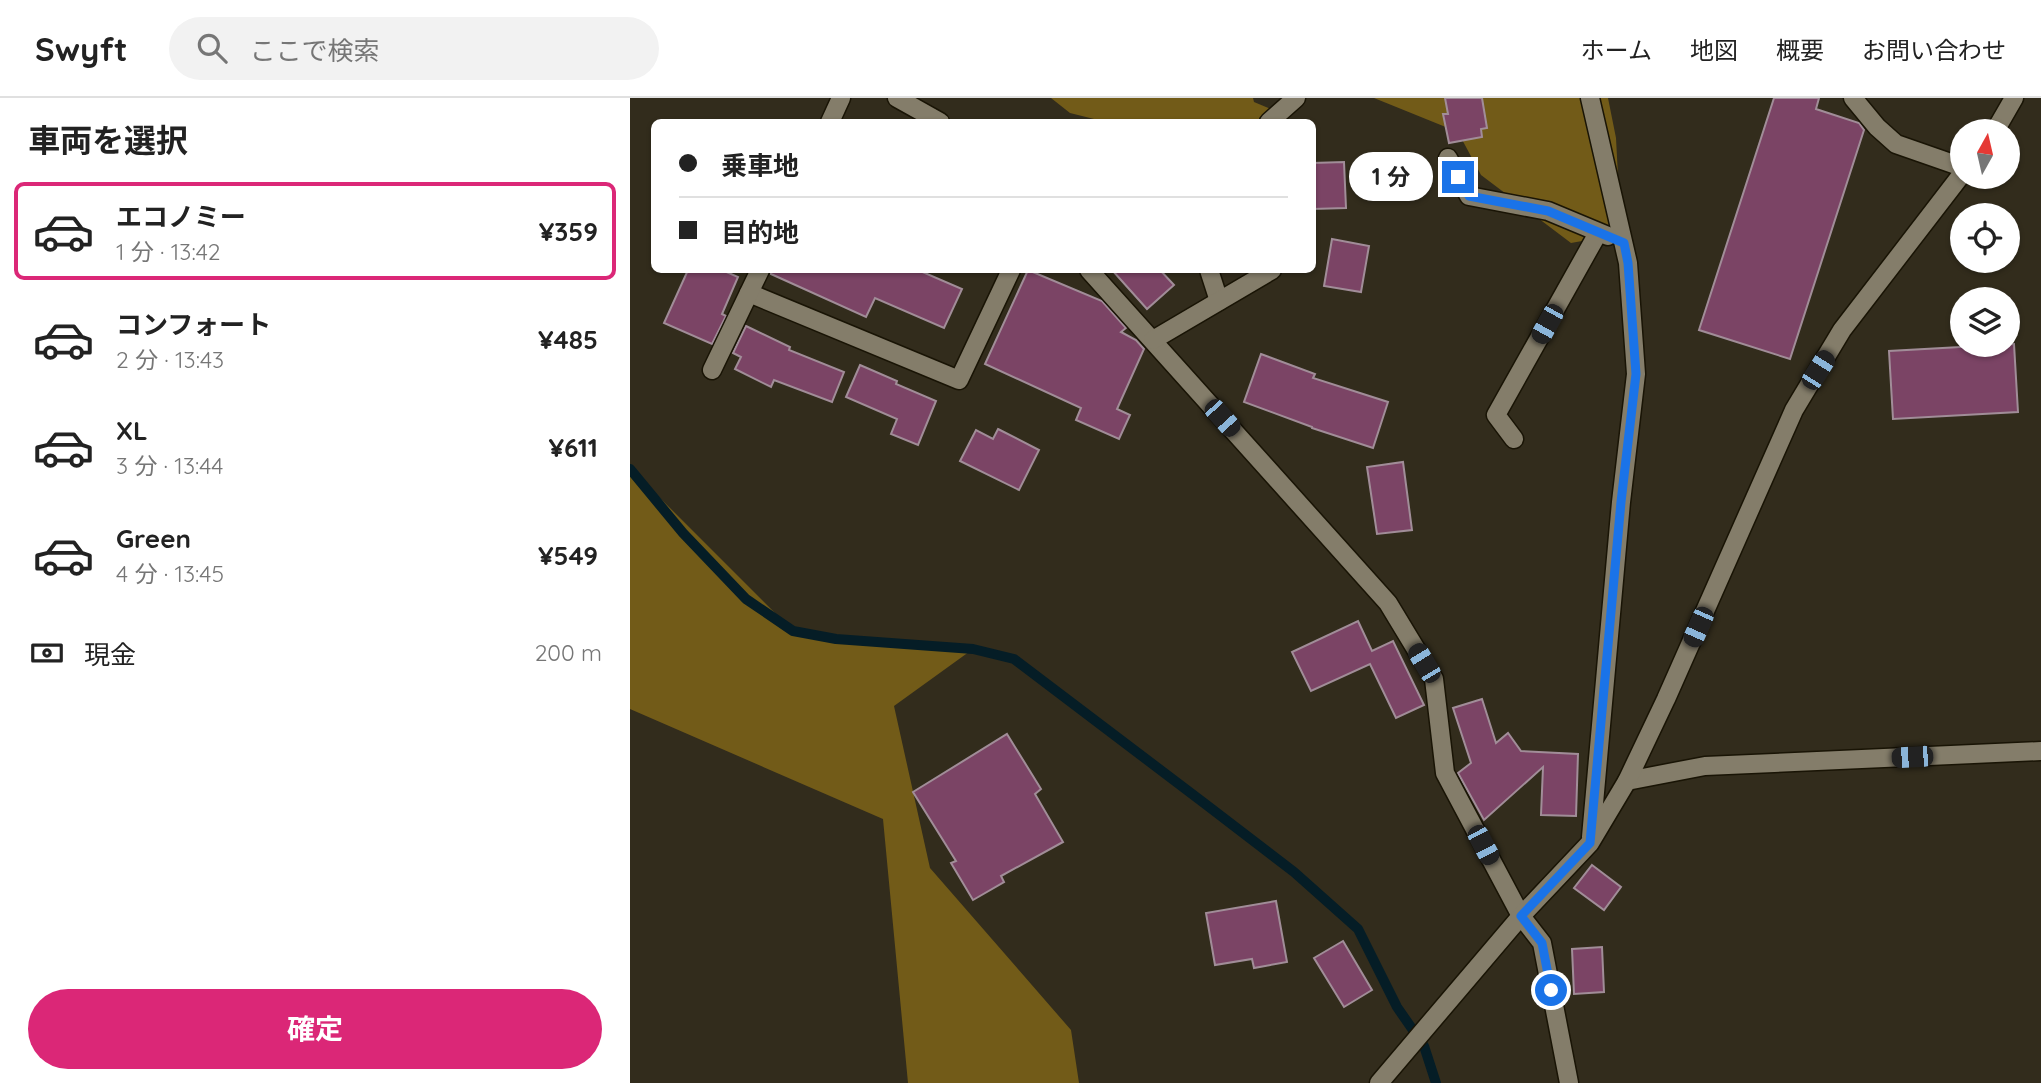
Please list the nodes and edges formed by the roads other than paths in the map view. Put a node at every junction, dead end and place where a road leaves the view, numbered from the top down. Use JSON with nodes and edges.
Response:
{"nodes":[{"id":1,"x":841,"y":98,"type":"edge"},
{"id":2,"x":897,"y":98,"type":"edge"},
{"id":3,"x":1296,"y":98,"type":"edge"},
{"id":4,"x":1590,"y":98,"type":"edge"},
{"id":5,"x":1853,"y":98,"type":"edge"},
{"id":6,"x":2014,"y":98,"type":"edge"},
{"id":7,"x":831,"y":119,"type":"edge"},
{"id":8,"x":935,"y":119,"type":"edge"},
{"id":9,"x":1272,"y":119,"type":"edge"},
{"id":10,"x":2002,"y":119,"type":"edge"},
{"id":11,"x":1448,"y":158,"type":"dead end"},
{"id":12,"x":1950,"y":163,"type":"edge"},
{"id":13,"x":1950,"y":189,"type":"edge"},
{"id":14,"x":1598,"y":233,"type":"junction"},
{"id":15,"x":1624,"y":243,"type":"junction"},
{"id":16,"x":759,"y":273,"type":"edge"},
{"id":17,"x":1010,"y":273,"type":"edge"},
{"id":18,"x":1092,"y":273,"type":"edge"},
{"id":19,"x":1209,"y":273,"type":"edge"},
{"id":20,"x":1267,"y":273,"type":"edge"},
{"id":21,"x":749,"y":293,"type":"junction"},
{"id":22,"x":1219,"y":301,"type":"junction"},
{"id":23,"x":1153,"y":340,"type":"junction"},
{"id":24,"x":712,"y":370,"type":"dead end"},
{"id":25,"x":1514,"y":439,"type":"dead end"},
{"id":26,"x":2041,"y":751,"type":"edge"},
{"id":27,"x":1627,"y":781,"type":"junction"},
{"id":28,"x":1590,"y":843,"type":"junction"},
{"id":29,"x":1521,"y":916,"type":"junction"},
{"id":30,"x":1379,"y":1083,"type":"edge"},
{"id":31,"x":1569,"y":1083,"type":"edge"}],
"edges":[{"from":1,"to":7,"type":"street"},
{"from":2,"to":8,"type":"street"},
{"from":3,"to":9,"type":"street"},
{"from":4,"to":15,"type":"street"},
{"from":5,"to":12,"type":"street"},
{"from":6,"to":10,"type":"street"},
{"from":11,"to":14,"type":"street"},
{"from":13,"to":27,"type":"street"},
{"from":14,"to":15,"type":"street"},
{"from":14,"to":25,"type":"street"},
{"from":15,"to":28,"type":"street"},
{"from":16,"to":21,"type":"street"},
{"from":17,"to":21,"type":"street"},
{"from":18,"to":23,"type":"street"},
{"from":19,"to":22,"type":"street"},
{"from":20,"to":22,"type":"street"},
{"from":21,"to":24,"type":"street"},
{"from":22,"to":23,"type":"street"},
{"from":23,"to":29,"type":"street"},
{"from":26,"to":27,"type":"street"},
{"from":27,"to":28,"type":"street"},
{"from":28,"to":29,"type":"street"},
{"from":29,"to":30,"type":"street"},
{"from":29,"to":31,"type":"street"}]}
